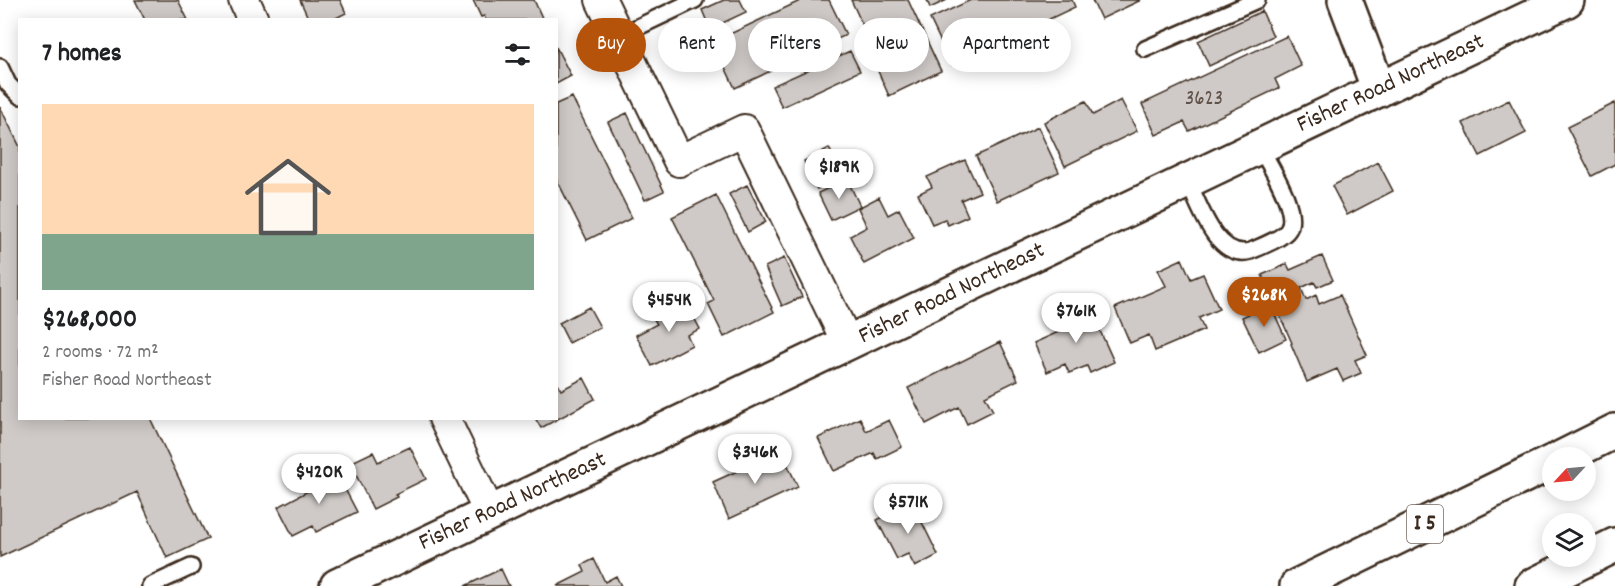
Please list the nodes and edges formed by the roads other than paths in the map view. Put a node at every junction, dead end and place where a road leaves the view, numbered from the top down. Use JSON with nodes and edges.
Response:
{"nodes":[{"id":1,"x":244,"y":0,"type":"edge"},
{"id":2,"x":601,"y":0,"type":"edge"},
{"id":3,"x":694,"y":0,"type":"edge"},
{"id":4,"x":1257,"y":0,"type":"edge"},
{"id":5,"x":1345,"y":0,"type":"edge"},
{"id":6,"x":1567,"y":0,"type":"edge"},
{"id":7,"x":252,"y":18,"type":"edge"},
{"id":8,"x":610,"y":18,"type":"edge"},
{"id":9,"x":646,"y":23,"type":"edge"},
{"id":10,"x":1145,"y":50,"type":"dead end"},
{"id":11,"x":0,"y":67,"type":"edge"},
{"id":12,"x":636,"y":72,"type":"edge"},
{"id":13,"x":1379,"y":90,"type":"junction"},
{"id":14,"x":18,"y":94,"type":"edge"},
{"id":15,"x":1260,"y":147,"type":"junction"},
{"id":16,"x":1188,"y":181,"type":"junction"},
{"id":17,"x":848,"y":344,"type":"junction"},
{"id":18,"x":445,"y":420,"type":"edge"},
{"id":19,"x":1615,"y":431,"type":"edge"},
{"id":20,"x":1583,"y":447,"type":"edge"},
{"id":21,"x":1542,"y":467,"type":"edge"},
{"id":22,"x":489,"y":512,"type":"junction"},
{"id":23,"x":1615,"y":545,"type":"edge"},
{"id":24,"x":191,"y":567,"type":"dead end"},
{"id":25,"x":348,"y":584,"type":"edge"},
{"id":26,"x":150,"y":586,"type":"edge"},
{"id":27,"x":1297,"y":586,"type":"edge"},
{"id":28,"x":1532,"y":586,"type":"edge"}],
"edges":[{"from":1,"to":7,"type":"street"},
{"from":2,"to":8,"type":"street"},
{"from":3,"to":9,"type":"lane"},
{"from":4,"to":10,"type":"lane"},
{"from":5,"to":13,"type":"main road"},
{"from":6,"to":13,"type":"main road","name":"Fisher Road Northeast"},
{"from":11,"to":14,"type":"lane"},
{"from":12,"to":17,"type":"street"},
{"from":13,"to":15,"type":"main road","name":"Fisher Road Northeast"},
{"from":15,"to":16,"type":"main road","name":"Fisher Road Northeast"},
{"from":15,"to":16,"type":"lane"},
{"from":16,"to":17,"type":"main road","name":"Fisher Road Northeast"},
{"from":17,"to":22,"type":"main road","name":"Fisher Road Northeast"},
{"from":18,"to":22,"type":"street"},
{"from":19,"to":20,"type":"main road"},
{"from":21,"to":27,"type":"main road","number":"I 5"},
{"from":22,"to":25,"type":"main road","name":"Fisher Road Northeast"},
{"from":23,"to":28,"type":"main road"},
{"from":24,"to":26,"type":"lane"}]}
